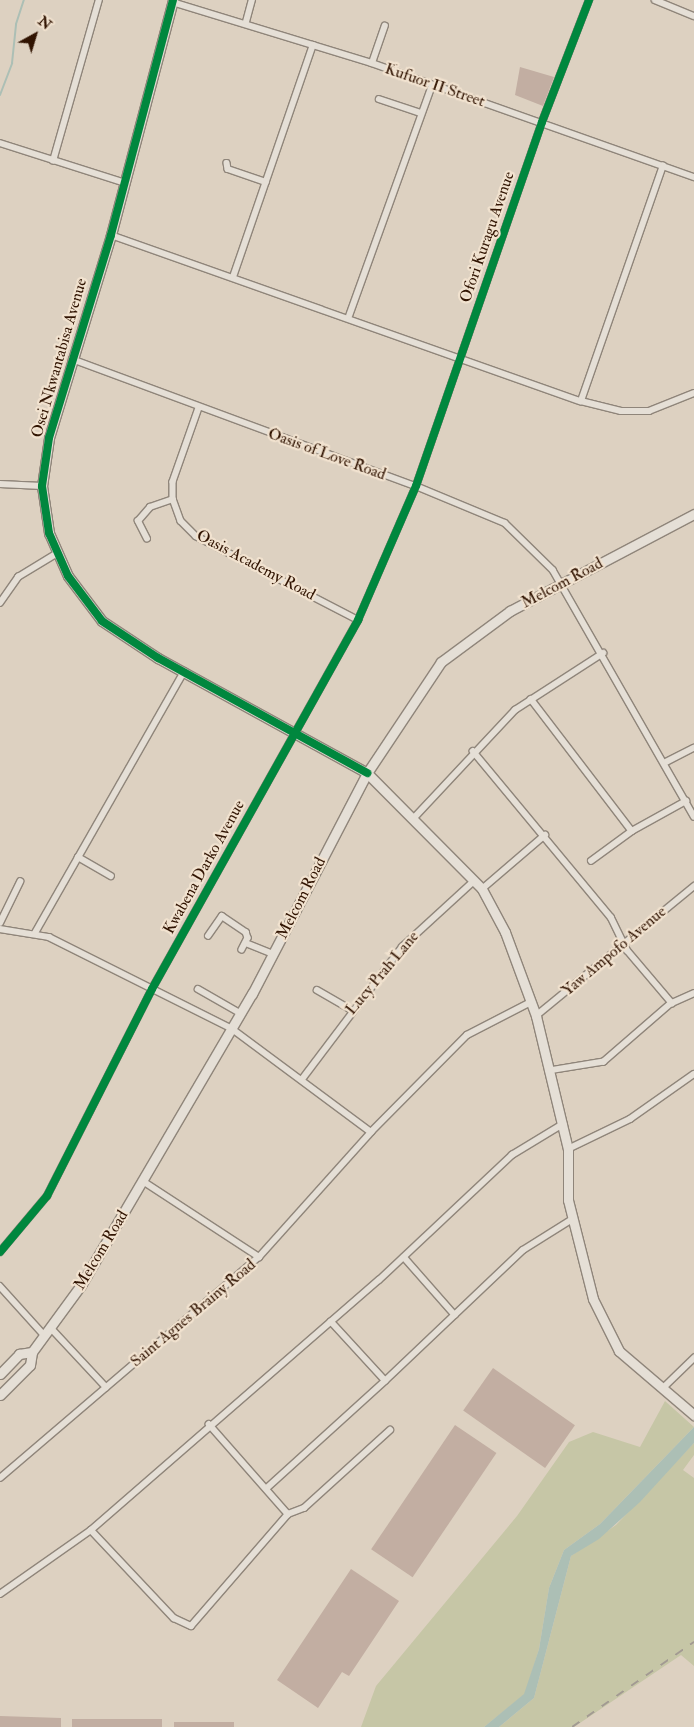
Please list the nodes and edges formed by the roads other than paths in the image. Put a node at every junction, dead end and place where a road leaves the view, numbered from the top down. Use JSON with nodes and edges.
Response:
{"nodes":[{"id":1,"x":99,"y":0,"type":"edge"},
{"id":2,"x":252,"y":0,"type":"edge"},
{"id":3,"x":589,"y":0,"type":"edge"},
{"id":4,"x":655,"y":0,"type":"edge"},
{"id":5,"x":173,"y":1,"type":"edge"},
{"id":6,"x":694,"y":16,"type":"edge"},
{"id":7,"x":246,"y":22,"type":"junction"},
{"id":8,"x":385,"y":26,"type":"dead end"},
{"id":9,"x":313,"y":46,"type":"junction"},
{"id":10,"x":372,"y":64,"type":"junction"},
{"id":11,"x":432,"y":85,"type":"junction"},
{"id":12,"x":379,"y":99,"type":"dead end"},
{"id":13,"x":421,"y":113,"type":"junction"},
{"id":14,"x":542,"y":122,"type":"junction"},
{"id":15,"x":0,"y":143,"type":"edge"},
{"id":16,"x":53,"y":161,"type":"junction"},
{"id":17,"x":227,"y":163,"type":"dead end"},
{"id":18,"x":663,"y":166,"type":"junction"},
{"id":19,"x":694,"y":177,"type":"edge"},
{"id":20,"x":266,"y":182,"type":"junction"},
{"id":21,"x":125,"y":183,"type":"junction"},
{"id":22,"x":111,"y":235,"type":"junction"},
{"id":23,"x":233,"y":277,"type":"junction"},
{"id":24,"x":349,"y":316,"type":"junction"},
{"id":25,"x":72,"y":359,"type":"junction"},
{"id":26,"x":460,"y":359,"type":"junction"},
{"id":27,"x":694,"y":393,"type":"edge"},
{"id":28,"x":581,"y":401,"type":"junction"},
{"id":29,"x":199,"y":408,"type":"junction"},
{"id":30,"x":0,"y":484,"type":"edge"},
{"id":31,"x":42,"y":486,"type":"junction"},
{"id":32,"x":416,"y":486,"type":"junction"},
{"id":33,"x":173,"y":499,"type":"junction"},
{"id":34,"x":694,"y":514,"type":"edge"},
{"id":35,"x":147,"y":539,"type":"dead end"},
{"id":36,"x":56,"y":554,"type":"junction"},
{"id":37,"x":560,"y":582,"type":"junction"},
{"id":38,"x":0,"y":603,"type":"edge"},
{"id":39,"x":358,"y":620,"type":"junction"},
{"id":40,"x":602,"y":653,"type":"junction"},
{"id":41,"x":184,"y":672,"type":"junction"},
{"id":42,"x":531,"y":699,"type":"junction"},
{"id":43,"x":296,"y":731,"type":"junction"},
{"id":44,"x":694,"y":748,"type":"edge"},
{"id":45,"x":473,"y":751,"type":"junction"},
{"id":46,"x":666,"y":762,"type":"junction"},
{"id":47,"x":367,"y":773,"type":"junction"},
{"id":48,"x":686,"y":801,"type":"junction"},
{"id":49,"x":694,"y":816,"type":"edge"},
{"id":50,"x":414,"y":818,"type":"junction"},
{"id":51,"x":632,"y":831,"type":"junction"},
{"id":52,"x":544,"y":835,"type":"junction"},
{"id":53,"x":78,"y":857,"type":"junction"},
{"id":54,"x":590,"y":861,"type":"dead end"},
{"id":55,"x":111,"y":876,"type":"dead end"},
{"id":56,"x":474,"y":880,"type":"junction"},
{"id":57,"x":20,"y":882,"type":"dead end"},
{"id":58,"x":694,"y":886,"type":"edge"},
{"id":59,"x":482,"y":889,"type":"junction"},
{"id":60,"x":0,"y":923,"type":"edge"},
{"id":61,"x":0,"y":929,"type":"edge"},
{"id":62,"x":36,"y":933,"type":"junction"},
{"id":63,"x":208,"y":936,"type":"dead end"},
{"id":64,"x":246,"y":942,"type":"junction"},
{"id":65,"x":624,"y":943,"type":"junction"},
{"id":66,"x":242,"y":950,"type":"dead end"},
{"id":67,"x":273,"y":954,"type":"junction"},
{"id":68,"x":152,"y":989,"type":"junction"},
{"id":69,"x":198,"y":989,"type":"dead end"},
{"id":70,"x":317,"y":990,"type":"dead end"},
{"id":71,"x":694,"y":993,"type":"edge"},
{"id":72,"x":531,"y":1002,"type":"junction"},
{"id":73,"x":672,"y":1003,"type":"junction"},
{"id":74,"x":351,"y":1010,"type":"junction"},
{"id":75,"x":240,"y":1013,"type":"junction"},
{"id":76,"x":536,"y":1016,"type":"junction"},
{"id":77,"x":231,"y":1028,"type":"junction"},
{"id":78,"x":549,"y":1071,"type":"junction"},
{"id":79,"x":694,"y":1074,"type":"edge"},
{"id":80,"x":303,"y":1078,"type":"junction"},
{"id":81,"x":563,"y":1124,"type":"junction"},
{"id":82,"x":371,"y":1132,"type":"junction"},
{"id":83,"x":568,"y":1149,"type":"junction"},
{"id":84,"x":143,"y":1182,"type":"junction"},
{"id":85,"x":572,"y":1220,"type":"junction"},
{"id":86,"x":0,"y":1252,"type":"edge"},
{"id":87,"x":259,"y":1257,"type":"junction"},
{"id":88,"x":404,"y":1257,"type":"junction"},
{"id":89,"x":0,"y":1286,"type":"edge"},
{"id":90,"x":455,"y":1316,"type":"junction"},
{"id":91,"x":331,"y":1322,"type":"junction"},
{"id":92,"x":51,"y":1328,"type":"junction"},
{"id":93,"x":45,"y":1336,"type":"junction"},
{"id":94,"x":32,"y":1352,"type":"junction"},
{"id":95,"x":694,"y":1358,"type":"edge"},
{"id":96,"x":0,"y":1374,"type":"edge"},
{"id":97,"x":385,"y":1381,"type":"junction"},
{"id":98,"x":106,"y":1387,"type":"junction"},
{"id":99,"x":662,"y":1389,"type":"junction"},
{"id":100,"x":0,"y":1395,"type":"edge"},
{"id":101,"x":694,"y":1415,"type":"edge"},
{"id":102,"x":209,"y":1424,"type":"junction"},
{"id":103,"x":390,"y":1430,"type":"dead end"},
{"id":104,"x":0,"y":1478,"type":"edge"},
{"id":105,"x":268,"y":1486,"type":"junction"},
{"id":106,"x":288,"y":1514,"type":"junction"},
{"id":107,"x":91,"y":1530,"type":"junction"},
{"id":108,"x":0,"y":1594,"type":"edge"}],
"edges":[{"from":1,"to":16,"type":"street"},
{"from":2,"to":7,"type":"street"},
{"from":3,"to":14,"type":"street","name":"Ofori Kuragu Avenue"},
{"from":4,"to":6,"type":"street"},
{"from":5,"to":7,"type":"street","name":"Kufuor II Street"},
{"from":5,"to":21,"type":"main road","name":"Osei Nkwantabisa Avenue"},
{"from":7,"to":9,"type":"street","name":"Kufuor II Street"},
{"from":8,"to":10,"type":"street"},
{"from":9,"to":10,"type":"street","name":"Kufuor II Street"},
{"from":9,"to":20,"type":"street"},
{"from":10,"to":11,"type":"street","name":"Kufuor II Street"},
{"from":11,"to":13,"type":"street"},
{"from":11,"to":14,"type":"street","name":"Kufuor II Street"},
{"from":12,"to":13,"type":"street"},
{"from":13,"to":24,"type":"street"},
{"from":14,"to":18,"type":"street","name":"Kufuor II Street"},
{"from":14,"to":26,"type":"street","name":"Ofori Kuragu Avenue"},
{"from":15,"to":16,"type":"street"},
{"from":16,"to":21,"type":"street"},
{"from":17,"to":20,"type":"street"},
{"from":18,"to":19,"type":"street","name":"Kufuor II Street"},
{"from":18,"to":28,"type":"street"},
{"from":20,"to":23,"type":"street"},
{"from":21,"to":22,"type":"main road","name":"Osei Nkwantabisa Avenue"},
{"from":22,"to":23,"type":"street"},
{"from":22,"to":25,"type":"main road","name":"Osei Nkwantabisa Avenue"},
{"from":23,"to":24,"type":"street"},
{"from":24,"to":26,"type":"street"},
{"from":25,"to":29,"type":"street","name":"Oasis of Love Road"},
{"from":25,"to":31,"type":"main road","name":"Osei Nkwantabisa Avenue"},
{"from":26,"to":28,"type":"street"},
{"from":26,"to":32,"type":"street","name":"Ofori Kuragu Avenue"},
{"from":27,"to":28,"type":"street"},
{"from":29,"to":32,"type":"street","name":"Oasis of Love Road"},
{"from":29,"to":33,"type":"street","name":"Oasis Academy Road"},
{"from":30,"to":31,"type":"street"},
{"from":31,"to":36,"type":"main road","name":"Osei Nkwantabisa Avenue"},
{"from":32,"to":37,"type":"street","name":"Oasis of Love Road"},
{"from":32,"to":39,"type":"street","name":"Kwabena Darko Avenue"},
{"from":33,"to":35,"type":"street"},
{"from":33,"to":39,"type":"street","name":"Oasis Academy Road"},
{"from":34,"to":37,"type":"main road","name":"Melcom Road"},
{"from":36,"to":38,"type":"street"},
{"from":36,"to":41,"type":"main road","name":"Osei Nkwantabisa Avenue"},
{"from":37,"to":40,"type":"street","name":"Oasis of Love Road"},
{"from":37,"to":47,"type":"main road","name":"Melcom Road"},
{"from":39,"to":43,"type":"street","name":"Kwabena Darko Avenue"},
{"from":40,"to":42,"type":"street"},
{"from":40,"to":46,"type":"street","name":"Oasis of Love Road"},
{"from":41,"to":43,"type":"main road","name":"Osei Nkwantabisa Avenue"},
{"from":41,"to":53,"type":"street"},
{"from":42,"to":45,"type":"street"},
{"from":42,"to":51,"type":"street"},
{"from":43,"to":47,"type":"main road","name":"Osei Nkwantabisa Avenue"},
{"from":43,"to":68,"type":"street","name":"Kwabena Darko Avenue"},
{"from":44,"to":46,"type":"street"},
{"from":45,"to":50,"type":"street"},
{"from":45,"to":52,"type":"street"},
{"from":46,"to":48,"type":"street","name":"Oasis of Love Road"},
{"from":47,"to":50,"type":"main road","name":"Osei Nkwantabisa Avenue"},
{"from":47,"to":67,"type":"main road","name":"Melcom Road"},
{"from":48,"to":49,"type":"street","name":"Oasis of Love Road"},
{"from":48,"to":51,"type":"street"},
{"from":50,"to":56,"type":"main road","name":"Osei Nkwantabisa Avenue"},
{"from":51,"to":54,"type":"street"},
{"from":52,"to":59,"type":"street"},
{"from":52,"to":65,"type":"street"},
{"from":53,"to":55,"type":"street"},
{"from":53,"to":62,"type":"street"},
{"from":56,"to":59,"type":"main road","name":"Osei Nkwantabisa Avenue"},
{"from":56,"to":74,"type":"street","name":"Lucy Prah Lane"},
{"from":57,"to":60,"type":"street"},
{"from":58,"to":65,"type":"street","name":"Yaw Ampofo Avenue"},
{"from":59,"to":72,"type":"main road","name":"Osei Nkwantabisa Avenue"},
{"from":61,"to":62,"type":"street"},
{"from":62,"to":68,"type":"street"},
{"from":63,"to":64,"type":"street"},
{"from":64,"to":66,"type":"street"},
{"from":64,"to":67,"type":"street"},
{"from":65,"to":73,"type":"street"},
{"from":65,"to":76,"type":"street","name":"Yaw Ampofo Avenue"},
{"from":67,"to":75,"type":"main road","name":"Melcom Road"},
{"from":68,"to":77,"type":"street"},
{"from":68,"to":86,"type":"street","name":"Kwabena Darko Avenue"},
{"from":69,"to":75,"type":"street"},
{"from":70,"to":74,"type":"street"},
{"from":71,"to":73,"type":"street"},
{"from":72,"to":76,"type":"main road","name":"Osei Nkwantabisa Avenue"},
{"from":72,"to":82,"type":"street","name":"Saint Agnes Brainy Road"},
{"from":73,"to":78,"type":"street"},
{"from":74,"to":80,"type":"street","name":"Lucy Prah Lane"},
{"from":75,"to":77,"type":"main road","name":"Melcom Road"},
{"from":76,"to":78,"type":"main road","name":"Osei Nkwantabisa Avenue"},
{"from":77,"to":80,"type":"street"},
{"from":77,"to":84,"type":"main road","name":"Melcom Road"},
{"from":78,"to":81,"type":"main road","name":"Osei Nkwantabisa Avenue"},
{"from":79,"to":83,"type":"street"},
{"from":80,"to":82,"type":"street"},
{"from":81,"to":83,"type":"main road","name":"Osei Nkwantabisa Avenue"},
{"from":81,"to":88,"type":"street"},
{"from":82,"to":87,"type":"street","name":"Saint Agnes Brainy Road"},
{"from":83,"to":85,"type":"main road","name":"Osei Nkwantabisa Avenue"},
{"from":84,"to":87,"type":"street"},
{"from":84,"to":92,"type":"main road","name":"Melcom Road"},
{"from":85,"to":90,"type":"street"},
{"from":85,"to":99,"type":"main road","name":"Osei Nkwantabisa Avenue"},
{"from":87,"to":98,"type":"street","name":"Saint Agnes Brainy Road"},
{"from":88,"to":90,"type":"street"},
{"from":88,"to":91,"type":"street"},
{"from":89,"to":93,"type":"street"},
{"from":90,"to":97,"type":"street"},
{"from":91,"to":97,"type":"street"},
{"from":91,"to":102,"type":"street"},
{"from":92,"to":93,"type":"main road","name":"Melcom Road"},
{"from":92,"to":98,"type":"street"},
{"from":93,"to":94,"type":"main road","name":"Melcom Road"},
{"from":94,"to":96,"type":"main road","name":"Melcom Road"},
{"from":94,"to":100,"type":"main road"},
{"from":95,"to":99,"type":"street"},
{"from":97,"to":105,"type":"street"},
{"from":98,"to":104,"type":"street","name":"Saint Agnes Brainy Road"},
{"from":99,"to":101,"type":"main road","name":"Osei Nkwantabisa Avenue"},
{"from":102,"to":105,"type":"street"},
{"from":102,"to":107,"type":"street"},
{"from":103,"to":106,"type":"street"},
{"from":105,"to":106,"type":"street"},
{"from":106,"to":107,"type":"street"},
{"from":107,"to":108,"type":"street"}]}
